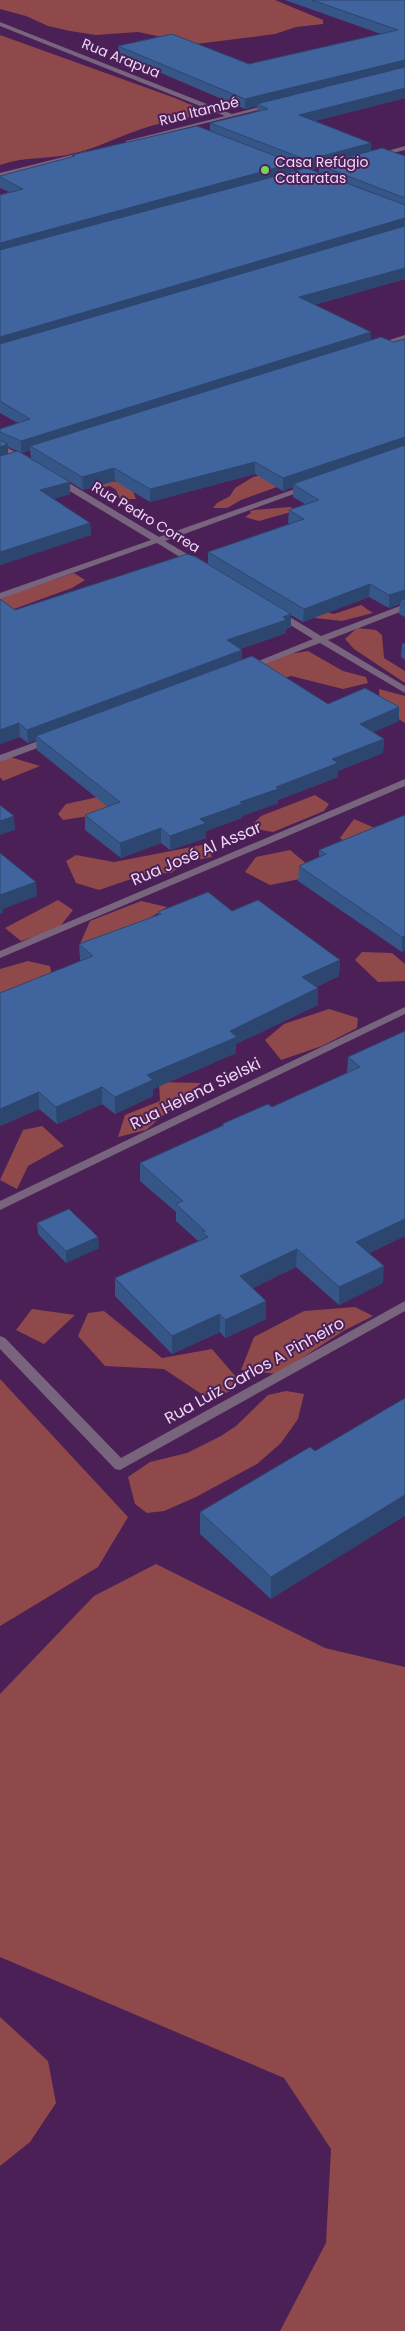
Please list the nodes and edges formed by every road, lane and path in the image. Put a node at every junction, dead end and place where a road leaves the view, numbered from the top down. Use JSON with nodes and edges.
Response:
{"nodes":[{"id":1,"x":0,"y":24,"type":"edge"},
{"id":2,"x":280,"y":104,"type":"edge"},
{"id":3,"x":232,"y":116,"type":"junction"},
{"id":4,"x":187,"y":128,"type":"junction"},
{"id":5,"x":196,"y":131,"type":"edge"},
{"id":6,"x":122,"y":144,"type":"edge"},
{"id":7,"x":405,"y":148,"type":"edge"},
{"id":8,"x":94,"y":151,"type":"edge"},
{"id":9,"x":373,"y":156,"type":"edge"},
{"id":10,"x":0,"y":175,"type":"edge"},
{"id":11,"x":405,"y":337,"type":"edge"},
{"id":12,"x":367,"y":349,"type":"edge"},
{"id":13,"x":0,"y":446,"type":"edge"},
{"id":14,"x":25,"y":456,"type":"junction"},
{"id":15,"x":7,"y":462,"type":"edge"},
{"id":16,"x":314,"y":485,"type":"edge"},
{"id":17,"x":159,"y":541,"type":"junction"},
{"id":18,"x":208,"y":570,"type":"edge"},
{"id":19,"x":0,"y":596,"type":"edge"},
{"id":20,"x":265,"y":605,"type":"edge"},
{"id":21,"x":405,"y":607,"type":"edge"},
{"id":22,"x":322,"y":640,"type":"junction"},
{"id":23,"x":237,"y":671,"type":"edge"},
{"id":24,"x":405,"y":690,"type":"edge"},
{"id":25,"x":59,"y":737,"type":"edge"},
{"id":26,"x":0,"y":759,"type":"edge"},
{"id":27,"x":405,"y":782,"type":"edge"},
{"id":28,"x":0,"y":955,"type":"edge"},
{"id":29,"x":405,"y":1010,"type":"edge"},
{"id":30,"x":0,"y":1206,"type":"edge"},
{"id":31,"x":405,"y":1305,"type":"edge"},
{"id":32,"x":0,"y":1341,"type":"edge"}],
"edges":[{"from":1,"to":3,"type":"street","name":"Rua Arapua"},
{"from":2,"to":3,"type":"street","name":"Rua Itambé"},
{"from":3,"to":4,"type":"street","name":"Rua Itambé"},
{"from":4,"to":5,"type":"street"},
{"from":4,"to":6,"type":"street","name":"Rua Itambé"},
{"from":7,"to":9,"type":"street"},
{"from":8,"to":10,"type":"street"},
{"from":11,"to":12,"type":"street"},
{"from":13,"to":14,"type":"street","name":"Rua Pedro Correa"},
{"from":14,"to":15,"type":"street"},
{"from":14,"to":17,"type":"street","name":"Rua Pedro Correa"},
{"from":16,"to":17,"type":"street"},
{"from":17,"to":18,"type":"street","name":"Rua Pedro Correa"},
{"from":17,"to":19,"type":"street"},
{"from":20,"to":22,"type":"street"},
{"from":21,"to":22,"type":"street"},
{"from":22,"to":23,"type":"street"},
{"from":22,"to":24,"type":"street"},
{"from":25,"to":26,"type":"street"},
{"from":27,"to":28,"type":"street","name":"Rua José Al Assar"},
{"from":29,"to":30,"type":"street","name":"Rua Helena Sielski"},
{"from":31,"to":32,"type":"street","name":"Rua Luiz Carlos A Pinheiro"}]}
